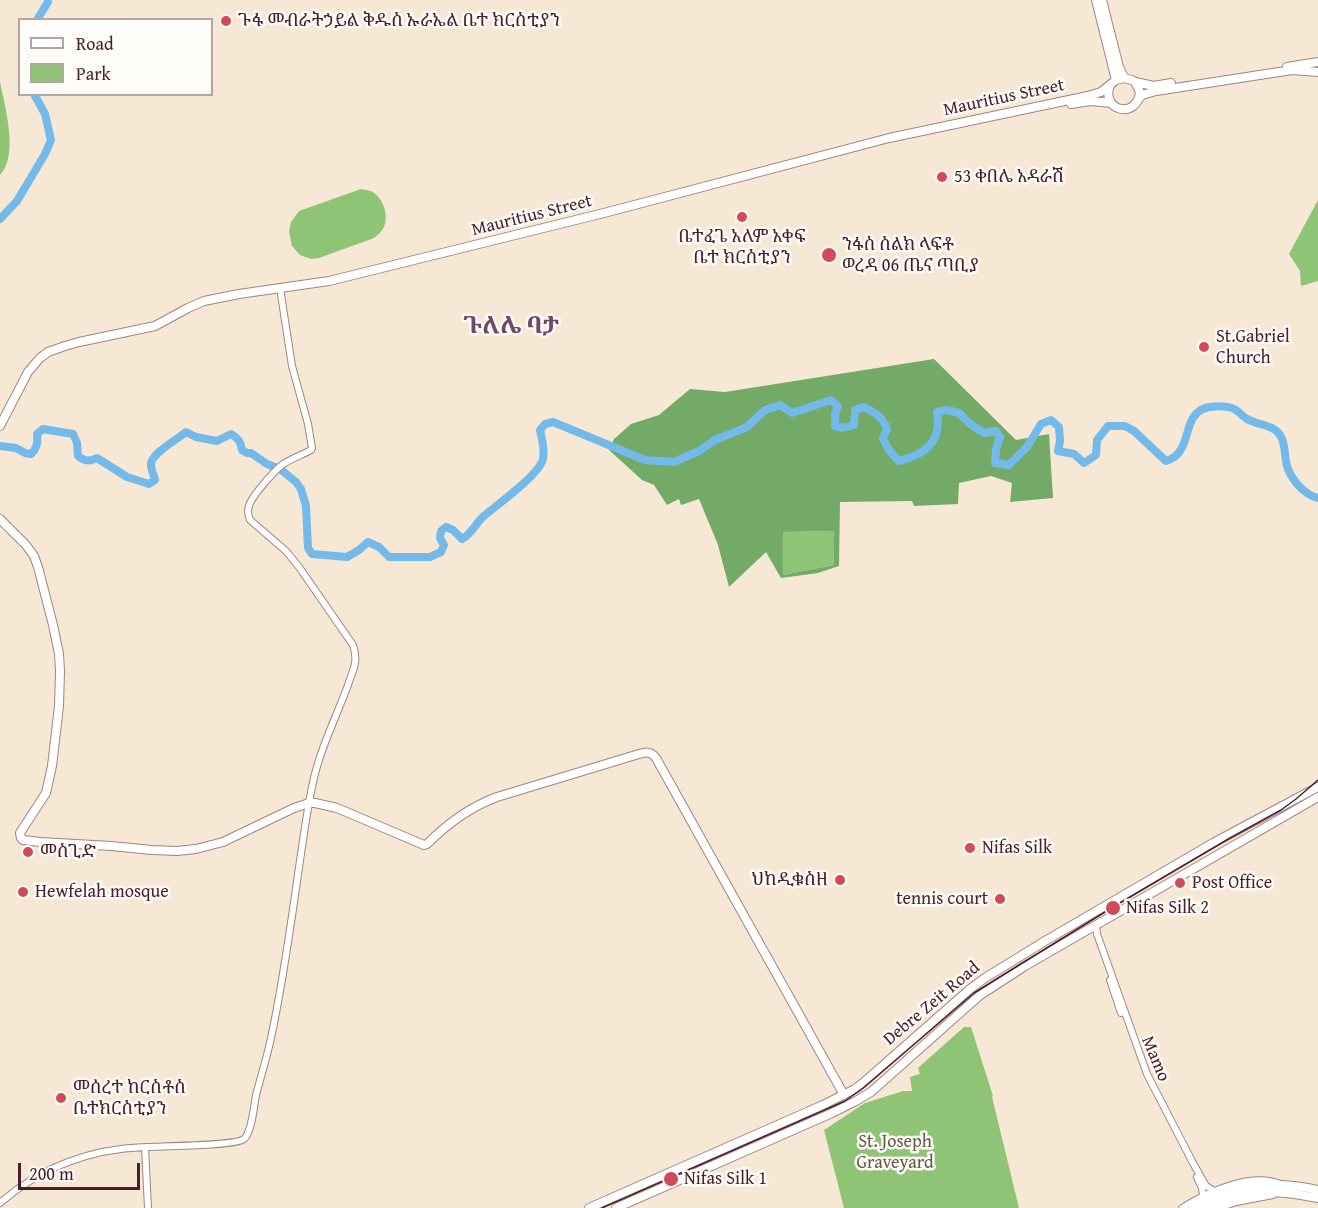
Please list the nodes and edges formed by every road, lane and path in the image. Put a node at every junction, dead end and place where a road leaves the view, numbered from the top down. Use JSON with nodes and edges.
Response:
{"nodes":[{"id":1,"x":1096,"y":0,"type":"edge"},
{"id":2,"x":1102,"y":0,"type":"edge"},
{"id":3,"x":1318,"y":67,"type":"edge"},
{"id":4,"x":1301,"y":68,"type":"junction"},
{"id":5,"x":1117,"y":81,"type":"junction"},
{"id":6,"x":1135,"y":82,"type":"junction"},
{"id":7,"x":1111,"y":103,"type":"junction"},
{"id":8,"x":1137,"y":103,"type":"junction"},
{"id":9,"x":280,"y":291,"type":"junction"},
{"id":10,"x":0,"y":426,"type":"edge"},
{"id":11,"x":0,"y":431,"type":"edge"},
{"id":12,"x":0,"y":519,"type":"edge"},
{"id":13,"x":1318,"y":787,"type":"edge"},
{"id":14,"x":1318,"y":797,"type":"edge"},
{"id":15,"x":309,"y":803,"type":"junction"},
{"id":16,"x":1096,"y":926,"type":"junction"},
{"id":17,"x":1088,"y":931,"type":"junction"},
{"id":18,"x":1114,"y":985,"type":"junction"},
{"id":19,"x":844,"y":1095,"type":"junction"},
{"id":20,"x":145,"y":1147,"type":"junction"},
{"id":21,"x":1281,"y":1184,"type":"junction"},
{"id":22,"x":1318,"y":1190,"type":"edge"},
{"id":23,"x":1214,"y":1191,"type":"junction"},
{"id":24,"x":1303,"y":1191,"type":"junction"},
{"id":25,"x":1287,"y":1192,"type":"junction"},
{"id":26,"x":1203,"y":1196,"type":"junction"},
{"id":27,"x":1318,"y":1198,"type":"edge"},
{"id":28,"x":0,"y":1203,"type":"edge"},
{"id":29,"x":148,"y":1208,"type":"edge"},
{"id":30,"x":589,"y":1208,"type":"edge"},
{"id":31,"x":616,"y":1208,"type":"edge"},
{"id":32,"x":1182,"y":1208,"type":"edge"},
{"id":33,"x":1193,"y":1208,"type":"edge"},
{"id":34,"x":1205,"y":1208,"type":"edge"},
{"id":35,"x":1218,"y":1208,"type":"edge"}],
"edges":[{"from":1,"to":5,"type":"main road"},
{"from":2,"to":5,"type":"main road"},
{"from":3,"to":4,"type":"main road"},
{"from":4,"to":6,"type":"main road"},
{"from":4,"to":8,"type":"main road"},
{"from":5,"to":6,"type":"main road"},
{"from":5,"to":7,"type":"main road"},
{"from":5,"to":9,"type":"main road","name":"Mauritius Street"},
{"from":6,"to":8,"type":"main road"},
{"from":7,"to":8,"type":"main road"},
{"from":7,"to":9,"type":"main road","name":"Mauritius Street"},
{"from":9,"to":10,"type":"main road","name":"Mauritius Street"},
{"from":9,"to":11,"type":"main road","name":"Mauritius Street"},
{"from":9,"to":15,"type":"street"},
{"from":12,"to":15,"type":"main road"},
{"from":13,"to":19,"type":"main road","name":"Debre Zeit Road"},
{"from":14,"to":16,"type":"main road","name":"Debre Zeit Road"},
{"from":15,"to":19,"type":"main road"},
{"from":15,"to":20,"type":"street"},
{"from":16,"to":17,"type":"main road","name":"Debre Zeit Road"},
{"from":16,"to":18,"type":"street"},
{"from":17,"to":18,"type":"street","name":"Mamo"},
{"from":17,"to":31,"type":"main road","name":"Debre Zeit Road"},
{"from":18,"to":23,"type":"street"},
{"from":18,"to":26,"type":"street","name":"Mamo"},
{"from":19,"to":30,"type":"main road","name":"Debre Zeit Road"},
{"from":20,"to":28,"type":"street"},
{"from":20,"to":29,"type":"street"},
{"from":21,"to":23,"type":"street"},
{"from":21,"to":24,"type":"highway"},
{"from":21,"to":33,"type":"highway"},
{"from":22,"to":24,"type":"highway"},
{"from":23,"to":26,"type":"street"},
{"from":24,"to":25,"type":"highway"},
{"from":24,"to":27,"type":"highway"},
{"from":25,"to":34,"type":"highway"},
{"from":25,"to":35,"type":"street"},
{"from":26,"to":32,"type":"street"}]}
